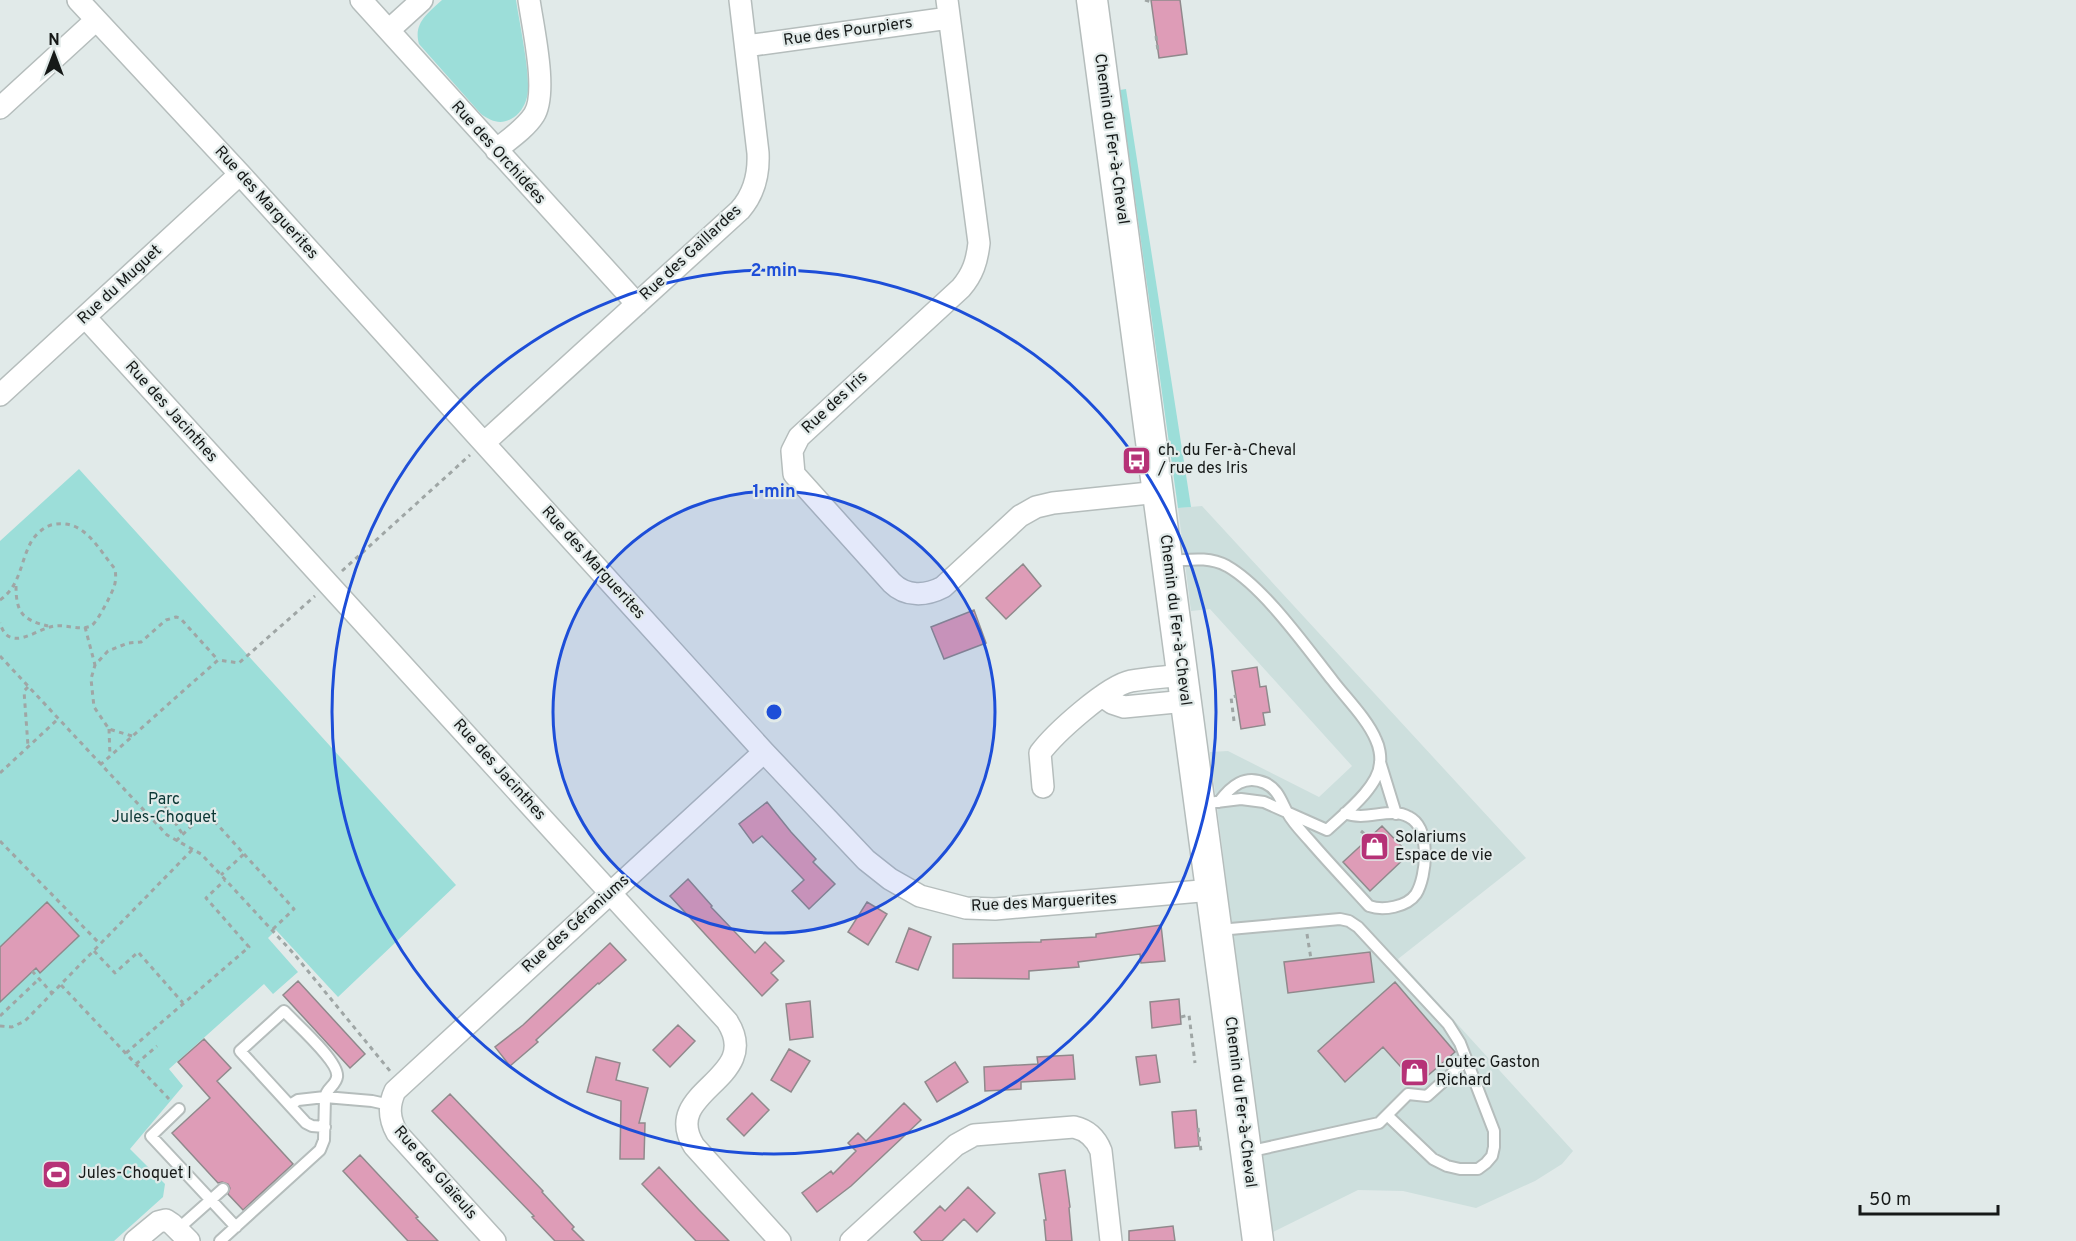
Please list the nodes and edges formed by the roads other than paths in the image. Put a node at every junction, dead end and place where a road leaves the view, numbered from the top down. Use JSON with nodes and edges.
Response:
{"nodes":[{"id":1,"x":78,"y":0,"type":"edge"},
{"id":2,"x":361,"y":0,"type":"edge"},
{"id":3,"x":422,"y":0,"type":"edge"},
{"id":4,"x":529,"y":0,"type":"edge"},
{"id":5,"x":740,"y":0,"type":"edge"},
{"id":6,"x":1092,"y":0,"type":"edge"},
{"id":7,"x":948,"y":9,"type":"edge"},
{"id":8,"x":96,"y":20,"type":"junction"},
{"id":9,"x":388,"y":30,"type":"junction"},
{"id":10,"x":746,"y":46,"type":"junction"},
{"id":11,"x":0,"y":108,"type":"edge"},
{"id":12,"x":496,"y":150,"type":"junction"},
{"id":13,"x":240,"y":174,"type":"junction"},
{"id":14,"x":637,"y":304,"type":"junction"},
{"id":15,"x":85,"y":317,"type":"junction"},
{"id":16,"x":0,"y":395,"type":"edge"},
{"id":17,"x":479,"y":447,"type":"junction"},
{"id":18,"x":1159,"y":492,"type":"junction"},
{"id":19,"x":1168,"y":561,"type":"junction"},
{"id":20,"x":1184,"y":688,"type":"junction"},
{"id":21,"x":764,"y":752,"type":"junction"},
{"id":22,"x":1380,"y":762,"type":"junction"},
{"id":23,"x":1043,"y":787,"type":"dead end"},
{"id":24,"x":1210,"y":803,"type":"junction"},
{"id":25,"x":1287,"y":812,"type":"junction"},
{"id":26,"x":1345,"y":813,"type":"junction"},
{"id":27,"x":1396,"y":814,"type":"junction"},
{"id":28,"x":1212,"y":890,"type":"junction"},
{"id":29,"x":611,"y":892,"type":"junction"},
{"id":30,"x":1217,"y":930,"type":"junction"},
{"id":31,"x":1467,"y":1060,"type":"junction"},
{"id":32,"x":325,"y":1096,"type":"junction"},
{"id":33,"x":391,"y":1102,"type":"junction"},
{"id":34,"x":290,"y":1106,"type":"junction"},
{"id":35,"x":179,"y":1109,"type":"dead end"},
{"id":36,"x":1387,"y":1115,"type":"junction"},
{"id":37,"x":325,"y":1127,"type":"junction"},
{"id":38,"x":1247,"y":1152,"type":"junction"},
{"id":39,"x":223,"y":1189,"type":"dead end"},
{"id":40,"x":211,"y":1200,"type":"junction"},
{"id":41,"x":236,"y":1227,"type":"junction"},
{"id":42,"x":178,"y":1230,"type":"edge"},
{"id":43,"x":135,"y":1241,"type":"edge"},
{"id":44,"x":220,"y":1241,"type":"edge"},
{"id":45,"x":495,"y":1241,"type":"edge"},
{"id":46,"x":780,"y":1241,"type":"edge"},
{"id":47,"x":851,"y":1241,"type":"edge"},
{"id":48,"x":1111,"y":1241,"type":"edge"},
{"id":49,"x":1258,"y":1241,"type":"edge"}],
"edges":[{"from":1,"to":8,"type":"street","name":"Rue des Marguerites"},
{"from":2,"to":9,"type":"street","name":"Rue des Orchidées"},
{"from":3,"to":9,"type":"street"},
{"from":4,"to":12,"type":"street"},
{"from":5,"to":10,"type":"street","name":"Rue des Gaillardes"},
{"from":6,"to":18,"type":"street","name":"Chemin du Fer-à-Cheval"},
{"from":7,"to":10,"type":"street","name":"Rue des Pourpiers"},
{"from":7,"to":18,"type":"street","name":"Rue des Iris"},
{"from":8,"to":11,"type":"street"},
{"from":8,"to":13,"type":"street","name":"Rue des Marguerites"},
{"from":9,"to":12,"type":"street","name":"Rue des Orchidées"},
{"from":10,"to":14,"type":"street","name":"Rue des Gaillardes"},
{"from":12,"to":14,"type":"street","name":"Rue des Orchidées"},
{"from":13,"to":15,"type":"street","name":"Rue du Muguet"},
{"from":13,"to":17,"type":"street","name":"Rue des Marguerites"},
{"from":14,"to":17,"type":"street","name":"Rue des Gaillardes"},
{"from":15,"to":16,"type":"street","name":"Rue du Muguet"},
{"from":15,"to":29,"type":"street","name":"Rue des Jacinthes"},
{"from":17,"to":21,"type":"street","name":"Rue des Marguerites"},
{"from":18,"to":19,"type":"street","name":"Chemin du Fer-à-Cheval"},
{"from":19,"to":20,"type":"street","name":"Chemin du Fer-à-Cheval"},
{"from":19,"to":22,"type":"lane"},
{"from":20,"to":23,"type":"street"},
{"from":20,"to":24,"type":"street","name":"Chemin du Fer-à-Cheval"},
{"from":21,"to":28,"type":"street","name":"Rue des Marguerites"},
{"from":21,"to":29,"type":"street","name":"Rue des Géraniums"},
{"from":22,"to":26,"type":"lane"},
{"from":22,"to":27,"type":"lane"},
{"from":24,"to":25,"type":"lane"},
{"from":24,"to":25,"type":"lane"},
{"from":24,"to":28,"type":"street","name":"Chemin du Fer-à-Cheval"},
{"from":25,"to":26,"type":"lane"},
{"from":25,"to":27,"type":"lane"},
{"from":26,"to":27,"type":"lane"},
{"from":28,"to":30,"type":"street","name":"Chemin du Fer-à-Cheval"},
{"from":29,"to":33,"type":"street","name":"Rue des Géraniums"},
{"from":29,"to":46,"type":"street","name":"Rue des Jacinthes"},
{"from":30,"to":31,"type":"lane"},
{"from":30,"to":38,"type":"street","name":"Chemin du Fer-à-Cheval"},
{"from":31,"to":36,"type":"lane"},
{"from":31,"to":36,"type":"lane"},
{"from":32,"to":33,"type":"lane"},
{"from":32,"to":34,"type":"lane"},
{"from":32,"to":34,"type":"lane"},
{"from":32,"to":37,"type":"lane"},
{"from":33,"to":45,"type":"street","name":"Rue des Glaïeuls"},
{"from":34,"to":37,"type":"lane"},
{"from":35,"to":40,"type":"lane"},
{"from":36,"to":38,"type":"lane"},
{"from":37,"to":41,"type":"lane"},
{"from":38,"to":49,"type":"street","name":"Chemin du Fer-à-Cheval"},
{"from":39,"to":40,"type":"lane"},
{"from":40,"to":41,"type":"lane"},
{"from":40,"to":42,"type":"lane"},
{"from":41,"to":44,"type":"lane"},
{"from":42,"to":43,"type":"street"},
{"from":47,"to":48,"type":"street"}]}
